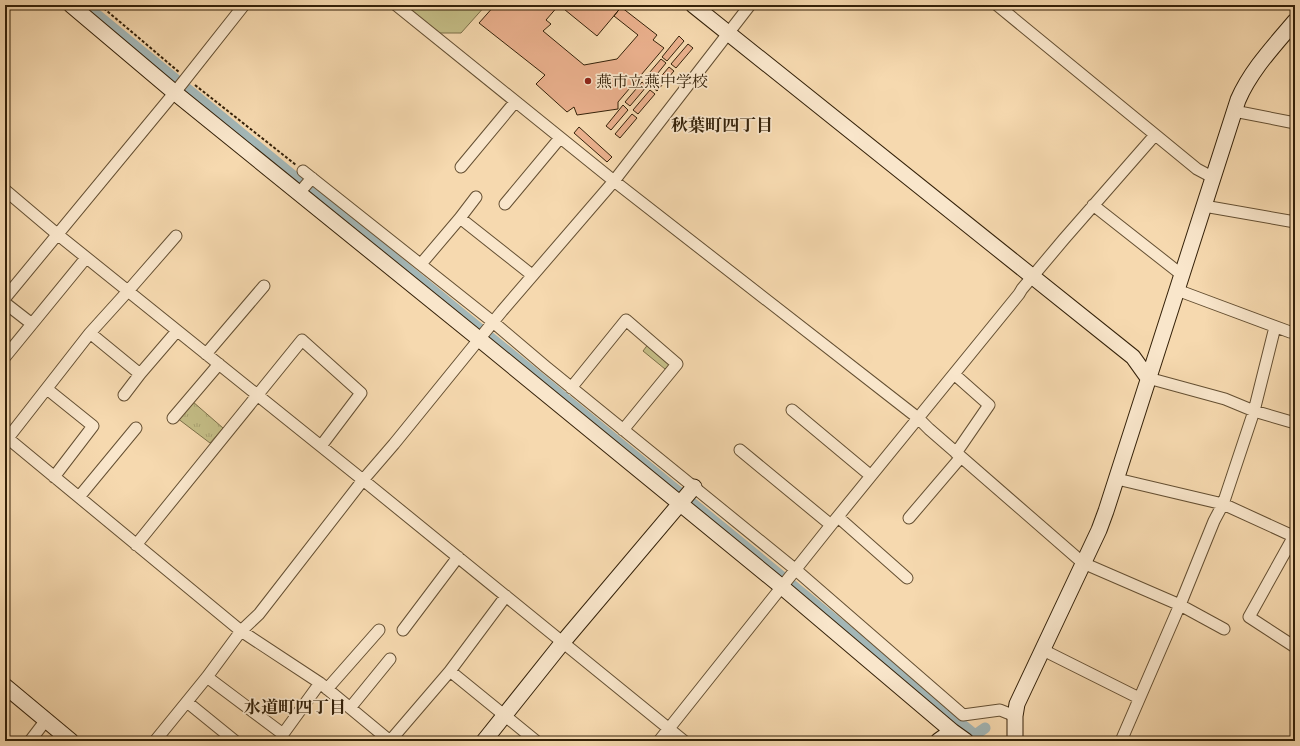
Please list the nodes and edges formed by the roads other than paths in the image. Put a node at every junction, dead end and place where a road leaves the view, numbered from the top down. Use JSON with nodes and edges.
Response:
{"nodes":[{"id":1,"x":71,"y":5,"type":"edge"},
{"id":2,"x":244,"y":5,"type":"edge"},
{"id":3,"x":396,"y":5,"type":"edge"},
{"id":4,"x":694,"y":5,"type":"edge"},
{"id":5,"x":750,"y":5,"type":"edge"},
{"id":6,"x":997,"y":5,"type":"edge"},
{"id":7,"x":1295,"y":21,"type":"edge"},
{"id":8,"x":728,"y":33,"type":"junction"},
{"id":9,"x":181,"y":84,"type":"junction"},
{"id":10,"x":514,"y":102,"type":"junction"},
{"id":11,"x":1234,"y":111,"type":"junction"},
{"id":12,"x":1295,"y":123,"type":"edge"},
{"id":13,"x":1155,"y":135,"type":"junction"},
{"id":14,"x":560,"y":138,"type":"junction"},
{"id":15,"x":461,"y":167,"type":"dead end"},
{"id":16,"x":1212,"y":177,"type":"junction"},
{"id":17,"x":614,"y":181,"type":"junction"},
{"id":18,"x":306,"y":182,"type":"junction"},
{"id":19,"x":5,"y":190,"type":"edge"},
{"id":20,"x":476,"y":198,"type":"dead end"},
{"id":21,"x":505,"y":204,"type":"dead end"},
{"id":22,"x":1093,"y":205,"type":"junction"},
{"id":23,"x":1204,"y":206,"type":"junction"},
{"id":24,"x":460,"y":218,"type":"junction"},
{"id":25,"x":1295,"y":222,"type":"edge"},
{"id":26,"x":57,"y":234,"type":"junction"},
{"id":27,"x":176,"y":236,"type":"dead end"},
{"id":28,"x":86,"y":258,"type":"junction"},
{"id":29,"x":421,"y":264,"type":"junction"},
{"id":30,"x":532,"y":275,"type":"junction"},
{"id":31,"x":1182,"y":275,"type":"junction"},
{"id":32,"x":1032,"y":276,"type":"junction"},
{"id":33,"x":264,"y":286,"type":"dead end"},
{"id":34,"x":1177,"y":290,"type":"junction"},
{"id":35,"x":128,"y":292,"type":"junction"},
{"id":36,"x":5,"y":298,"type":"edge"},
{"id":37,"x":5,"y":303,"type":"edge"},
{"id":38,"x":32,"y":324,"type":"junction"},
{"id":39,"x":1275,"y":327,"type":"junction"},
{"id":40,"x":177,"y":331,"type":"junction"},
{"id":41,"x":486,"y":331,"type":"junction"},
{"id":42,"x":90,"y":333,"type":"junction"},
{"id":43,"x":1295,"y":333,"type":"edge"},
{"id":44,"x":206,"y":354,"type":"junction"},
{"id":45,"x":5,"y":357,"type":"edge"},
{"id":46,"x":219,"y":364,"type":"junction"},
{"id":47,"x":140,"y":374,"type":"junction"},
{"id":48,"x":954,"y":374,"type":"junction"},
{"id":49,"x":1148,"y":378,"type":"junction"},
{"id":50,"x":571,"y":388,"type":"junction"},
{"id":51,"x":46,"y":389,"type":"junction"},
{"id":52,"x":257,"y":394,"type":"junction"},
{"id":53,"x":124,"y":396,"type":"dead end"},
{"id":54,"x":792,"y":410,"type":"dead end"},
{"id":55,"x":1254,"y":411,"type":"junction"},
{"id":56,"x":173,"y":418,"type":"dead end"},
{"id":57,"x":918,"y":418,"type":"junction"},
{"id":58,"x":1295,"y":422,"type":"edge"},
{"id":59,"x":136,"y":428,"type":"dead end"},
{"id":60,"x":623,"y":430,"type":"junction"},
{"id":61,"x":6,"y":437,"type":"edge"},
{"id":62,"x":321,"y":446,"type":"junction"},
{"id":63,"x":740,"y":450,"type":"dead end"},
{"id":64,"x":959,"y":455,"type":"junction"},
{"id":65,"x":871,"y":476,"type":"junction"},
{"id":66,"x":54,"y":477,"type":"junction"},
{"id":67,"x":1116,"y":479,"type":"junction"},
{"id":68,"x":363,"y":480,"type":"junction"},
{"id":69,"x":686,"y":496,"type":"junction"},
{"id":70,"x":79,"y":497,"type":"junction"},
{"id":71,"x":1223,"y":504,"type":"junction"},
{"id":72,"x":910,"y":518,"type":"dead end"},
{"id":73,"x":835,"y":521,"type":"junction"},
{"id":74,"x":1294,"y":537,"type":"edge"},
{"id":75,"x":136,"y":545,"type":"junction"},
{"id":76,"x":458,"y":557,"type":"junction"},
{"id":77,"x":1083,"y":563,"type":"junction"},
{"id":78,"x":907,"y":578,"type":"dead end"},
{"id":79,"x":788,"y":579,"type":"junction"},
{"id":80,"x":506,"y":596,"type":"junction"},
{"id":81,"x":1180,"y":605,"type":"junction"},
{"id":82,"x":1224,"y":629,"type":"dead end"},
{"id":83,"x":379,"y":630,"type":"dead end"},
{"id":84,"x":403,"y":630,"type":"dead end"},
{"id":85,"x":241,"y":631,"type":"junction"},
{"id":86,"x":563,"y":642,"type":"junction"},
{"id":87,"x":1294,"y":644,"type":"edge"},
{"id":88,"x":1043,"y":650,"type":"junction"},
{"id":89,"x":390,"y":659,"type":"dead end"},
{"id":90,"x":450,"y":671,"type":"junction"},
{"id":91,"x":207,"y":677,"type":"junction"},
{"id":92,"x":5,"y":686,"type":"edge"},
{"id":93,"x":323,"y":686,"type":"junction"},
{"id":94,"x":1139,"y":698,"type":"junction"},
{"id":95,"x":187,"y":702,"type":"junction"},
{"id":96,"x":350,"y":708,"type":"junction"},
{"id":97,"x":505,"y":715,"type":"junction"},
{"id":98,"x":1015,"y":716,"type":"junction"},
{"id":99,"x":46,"y":720,"type":"junction"},
{"id":100,"x":669,"y":729,"type":"junction"},
{"id":101,"x":952,"y":731,"type":"junction"},
{"id":102,"x":30,"y":741,"type":"edge"},
{"id":103,"x":71,"y":741,"type":"edge"},
{"id":104,"x":155,"y":741,"type":"edge"},
{"id":105,"x":235,"y":741,"type":"edge"},
{"id":106,"x":390,"y":741,"type":"edge"},
{"id":107,"x":484,"y":741,"type":"edge"},
{"id":108,"x":536,"y":741,"type":"edge"},
{"id":109,"x":659,"y":741,"type":"edge"},
{"id":110,"x":684,"y":741,"type":"edge"},
{"id":111,"x":938,"y":741,"type":"edge"},
{"id":112,"x":966,"y":741,"type":"edge"},
{"id":113,"x":1015,"y":741,"type":"edge"},
{"id":114,"x":1122,"y":741,"type":"edge"}],
"edges":[{"from":1,"to":9,"type":"street"},
{"from":2,"to":9,"type":"street"},
{"from":3,"to":10,"type":"street"},
{"from":4,"to":8,"type":"street"},
{"from":5,"to":8,"type":"street"},
{"from":6,"to":13,"type":"street"},
{"from":7,"to":11,"type":"street"},
{"from":8,"to":17,"type":"street"},
{"from":8,"to":32,"type":"street"},
{"from":9,"to":18,"type":"street"},
{"from":9,"to":26,"type":"street"},
{"from":10,"to":14,"type":"street"},
{"from":10,"to":15,"type":"street"},
{"from":11,"to":12,"type":"street"},
{"from":11,"to":16,"type":"street"},
{"from":13,"to":16,"type":"street"},
{"from":13,"to":22,"type":"street"},
{"from":14,"to":17,"type":"street"},
{"from":14,"to":21,"type":"street"},
{"from":16,"to":23,"type":"street"},
{"from":17,"to":30,"type":"street"},
{"from":17,"to":57,"type":"street"},
{"from":18,"to":29,"type":"street"},
{"from":18,"to":41,"type":"street"},
{"from":19,"to":26,"type":"street"},
{"from":20,"to":24,"type":"street"},
{"from":22,"to":31,"type":"street"},
{"from":22,"to":32,"type":"street"},
{"from":23,"to":25,"type":"street"},
{"from":23,"to":31,"type":"street"},
{"from":24,"to":29,"type":"street"},
{"from":24,"to":30,"type":"street"},
{"from":26,"to":28,"type":"street"},
{"from":26,"to":36,"type":"street"},
{"from":27,"to":35,"type":"street"},
{"from":28,"to":35,"type":"street"},
{"from":28,"to":38,"type":"street"},
{"from":29,"to":41,"type":"street"},
{"from":30,"to":41,"type":"street"},
{"from":31,"to":34,"type":"street"},
{"from":32,"to":48,"type":"street"},
{"from":32,"to":49,"type":"street"},
{"from":33,"to":44,"type":"street"},
{"from":34,"to":39,"type":"street"},
{"from":34,"to":49,"type":"street"},
{"from":35,"to":40,"type":"street"},
{"from":35,"to":42,"type":"street"},
{"from":37,"to":38,"type":"street"},
{"from":38,"to":45,"type":"street"},
{"from":39,"to":43,"type":"street"},
{"from":39,"to":55,"type":"street"},
{"from":40,"to":44,"type":"street"},
{"from":40,"to":47,"type":"street"},
{"from":41,"to":50,"type":"street"},
{"from":41,"to":68,"type":"street"},
{"from":41,"to":69,"type":"street"},
{"from":42,"to":47,"type":"street"},
{"from":42,"to":51,"type":"street"},
{"from":44,"to":46,"type":"street"},
{"from":46,"to":52,"type":"street"},
{"from":46,"to":56,"type":"street"},
{"from":47,"to":53,"type":"street"},
{"from":48,"to":57,"type":"street"},
{"from":48,"to":64,"type":"street"},
{"from":49,"to":55,"type":"street"},
{"from":49,"to":67,"type":"street"},
{"from":50,"to":60,"type":"street"},
{"from":50,"to":60,"type":"street"},
{"from":51,"to":61,"type":"street"},
{"from":51,"to":66,"type":"street"},
{"from":52,"to":62,"type":"street"},
{"from":52,"to":62,"type":"street"},
{"from":52,"to":75,"type":"street"},
{"from":54,"to":65,"type":"street"},
{"from":55,"to":58,"type":"street"},
{"from":55,"to":71,"type":"street"},
{"from":57,"to":64,"type":"street"},
{"from":57,"to":65,"type":"street"},
{"from":59,"to":70,"type":"street"},
{"from":60,"to":69,"type":"street"},
{"from":61,"to":66,"type":"street"},
{"from":62,"to":68,"type":"street"},
{"from":63,"to":73,"type":"street"},
{"from":64,"to":72,"type":"street"},
{"from":64,"to":77,"type":"street"},
{"from":65,"to":73,"type":"street"},
{"from":66,"to":70,"type":"street"},
{"from":67,"to":71,"type":"street"},
{"from":67,"to":77,"type":"street"},
{"from":68,"to":76,"type":"street"},
{"from":68,"to":85,"type":"street"},
{"from":69,"to":79,"type":"street"},
{"from":69,"to":79,"type":"street"},
{"from":69,"to":86,"type":"street"},
{"from":70,"to":75,"type":"street"},
{"from":71,"to":74,"type":"street"},
{"from":71,"to":81,"type":"street"},
{"from":73,"to":78,"type":"street"},
{"from":73,"to":79,"type":"street"},
{"from":74,"to":87,"type":"street"},
{"from":75,"to":85,"type":"street"},
{"from":76,"to":80,"type":"street"},
{"from":76,"to":84,"type":"street"},
{"from":77,"to":81,"type":"street"},
{"from":77,"to":88,"type":"street"},
{"from":79,"to":98,"type":"street"},
{"from":79,"to":100,"type":"street"},
{"from":79,"to":101,"type":"street"},
{"from":80,"to":86,"type":"street"},
{"from":80,"to":90,"type":"street"},
{"from":81,"to":82,"type":"street"},
{"from":81,"to":94,"type":"street"},
{"from":83,"to":93,"type":"street"},
{"from":85,"to":91,"type":"street"},
{"from":85,"to":93,"type":"street"},
{"from":86,"to":97,"type":"street"},
{"from":86,"to":100,"type":"street"},
{"from":88,"to":94,"type":"street"},
{"from":88,"to":98,"type":"street"},
{"from":89,"to":96,"type":"street"},
{"from":90,"to":97,"type":"street"},
{"from":90,"to":106,"type":"street"},
{"from":91,"to":93,"type":"street"},
{"from":91,"to":95,"type":"street"},
{"from":92,"to":99,"type":"street"},
{"from":93,"to":96,"type":"street"},
{"from":94,"to":114,"type":"street"},
{"from":95,"to":104,"type":"street"},
{"from":95,"to":105,"type":"street"},
{"from":96,"to":106,"type":"street"},
{"from":97,"to":107,"type":"street"},
{"from":97,"to":108,"type":"street"},
{"from":98,"to":113,"type":"street"},
{"from":99,"to":102,"type":"street"},
{"from":99,"to":103,"type":"street"},
{"from":100,"to":109,"type":"street"},
{"from":100,"to":110,"type":"street"},
{"from":101,"to":111,"type":"street"},
{"from":101,"to":112,"type":"street"}]}
